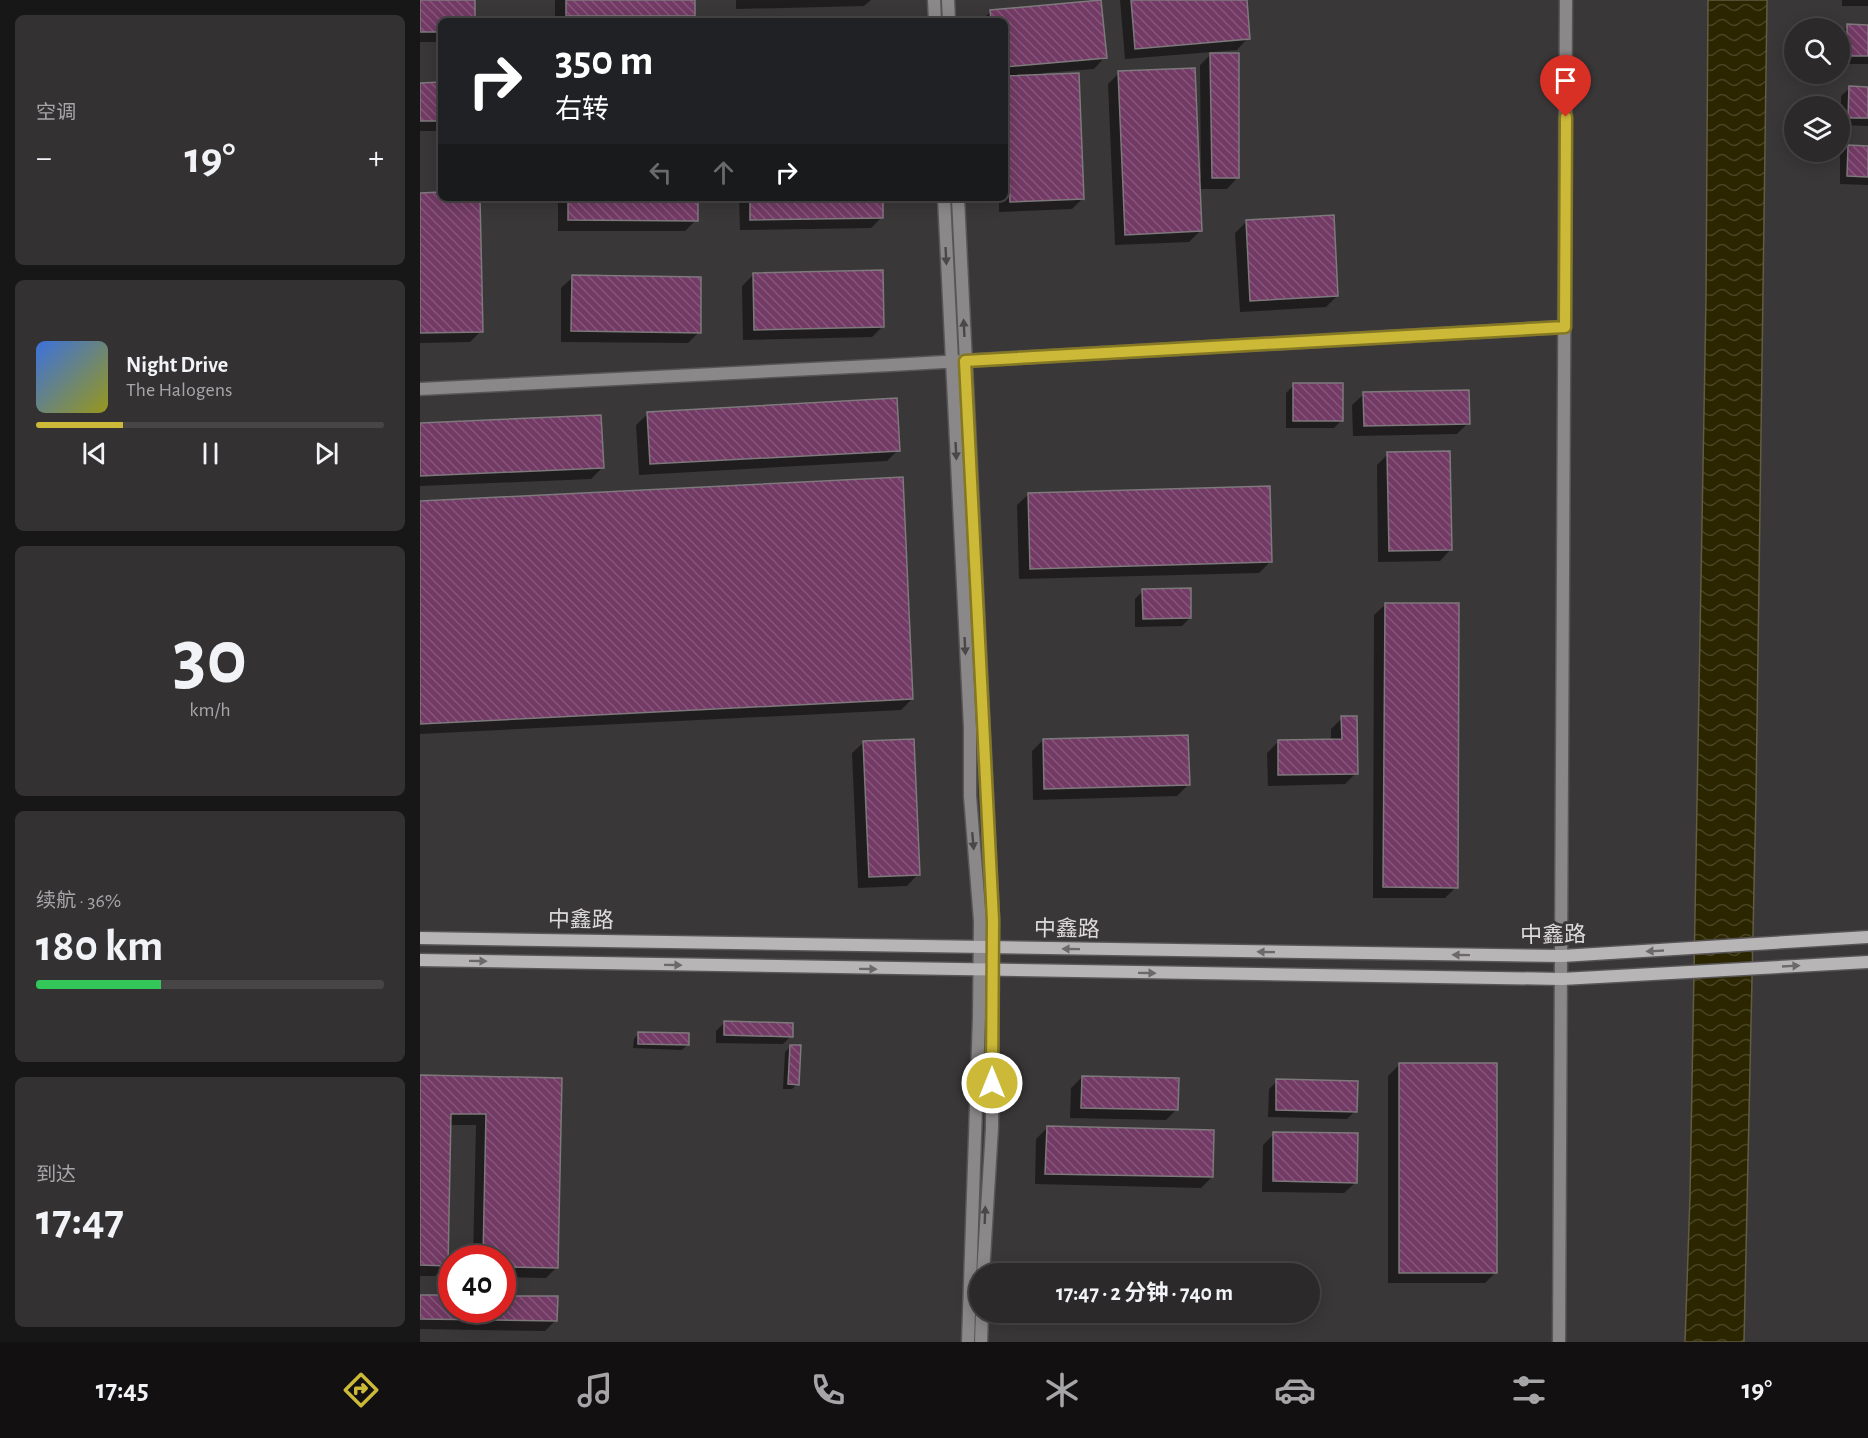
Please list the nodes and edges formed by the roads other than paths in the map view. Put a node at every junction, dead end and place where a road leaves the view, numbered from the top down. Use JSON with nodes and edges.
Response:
{"nodes":[{"id":1,"x":934,"y":0,"type":"edge"},
{"id":2,"x":948,"y":0,"type":"edge"},
{"id":3,"x":1566,"y":0,"type":"edge"},
{"id":4,"x":935,"y":18,"type":"edge"},
{"id":5,"x":949,"y":18,"type":"edge"},
{"id":6,"x":944,"y":201,"type":"edge"},
{"id":7,"x":958,"y":201,"type":"edge"},
{"id":8,"x":1565,"y":327,"type":"junction"},
{"id":9,"x":965,"y":361,"type":"junction"},
{"id":10,"x":951,"y":362,"type":"junction"},
{"id":11,"x":420,"y":389,"type":"edge"},
{"id":12,"x":1868,"y":937,"type":"edge"},
{"id":13,"x":420,"y":938,"type":"edge"},
{"id":14,"x":980,"y":948,"type":"junction"},
{"id":15,"x":993,"y":948,"type":"junction"},
{"id":16,"x":1562,"y":956,"type":"junction"},
{"id":17,"x":420,"y":960,"type":"edge"},
{"id":18,"x":1868,"y":962,"type":"edge"},
{"id":19,"x":980,"y":970,"type":"junction"},
{"id":20,"x":993,"y":970,"type":"junction"},
{"id":21,"x":1562,"y":979,"type":"junction"},
{"id":22,"x":984,"y":1263,"type":"edge"},
{"id":23,"x":982,"y":1323,"type":"edge"},
{"id":24,"x":968,"y":1342,"type":"edge"},
{"id":25,"x":981,"y":1342,"type":"edge"},
{"id":26,"x":1559,"y":1342,"type":"edge"}],
"edges":[{"from":1,"to":4,"type":"street"},
{"from":2,"to":5,"type":"street"},
{"from":3,"to":8,"type":"street"},
{"from":6,"to":10,"type":"street","one_way":true},
{"from":9,"to":7,"type":"street","one_way":true},
{"from":8,"to":9,"type":"street"},
{"from":8,"to":16,"type":"street"},
{"from":9,"to":10,"type":"street"},
{"from":9,"to":15,"type":"street"},
{"from":10,"to":11,"type":"street"},
{"from":10,"to":14,"type":"street","one_way":true},
{"from":12,"to":16,"type":"main road","name":"中鑫路","one_way":true},
{"from":13,"to":14,"type":"main road","name":"中鑫路"},
{"from":14,"to":15,"type":"main road","name":"中鑫路"},
{"from":14,"to":19,"type":"street"},
{"from":16,"to":15,"type":"main road","name":"中鑫路","one_way":true},
{"from":15,"to":20,"type":"street"},
{"from":16,"to":21,"type":"street"},
{"from":17,"to":19,"type":"main road","name":"中鑫路","one_way":true},
{"from":21,"to":18,"type":"main road","name":"中鑫路","one_way":true},
{"from":19,"to":20,"type":"main road","name":"中鑫路"},
{"from":19,"to":24,"type":"street"},
{"from":20,"to":21,"type":"main road","name":"中鑫路","one_way":true},
{"from":22,"to":20,"type":"street","one_way":true},
{"from":21,"to":26,"type":"street"},
{"from":23,"to":25,"type":"street"}]}
